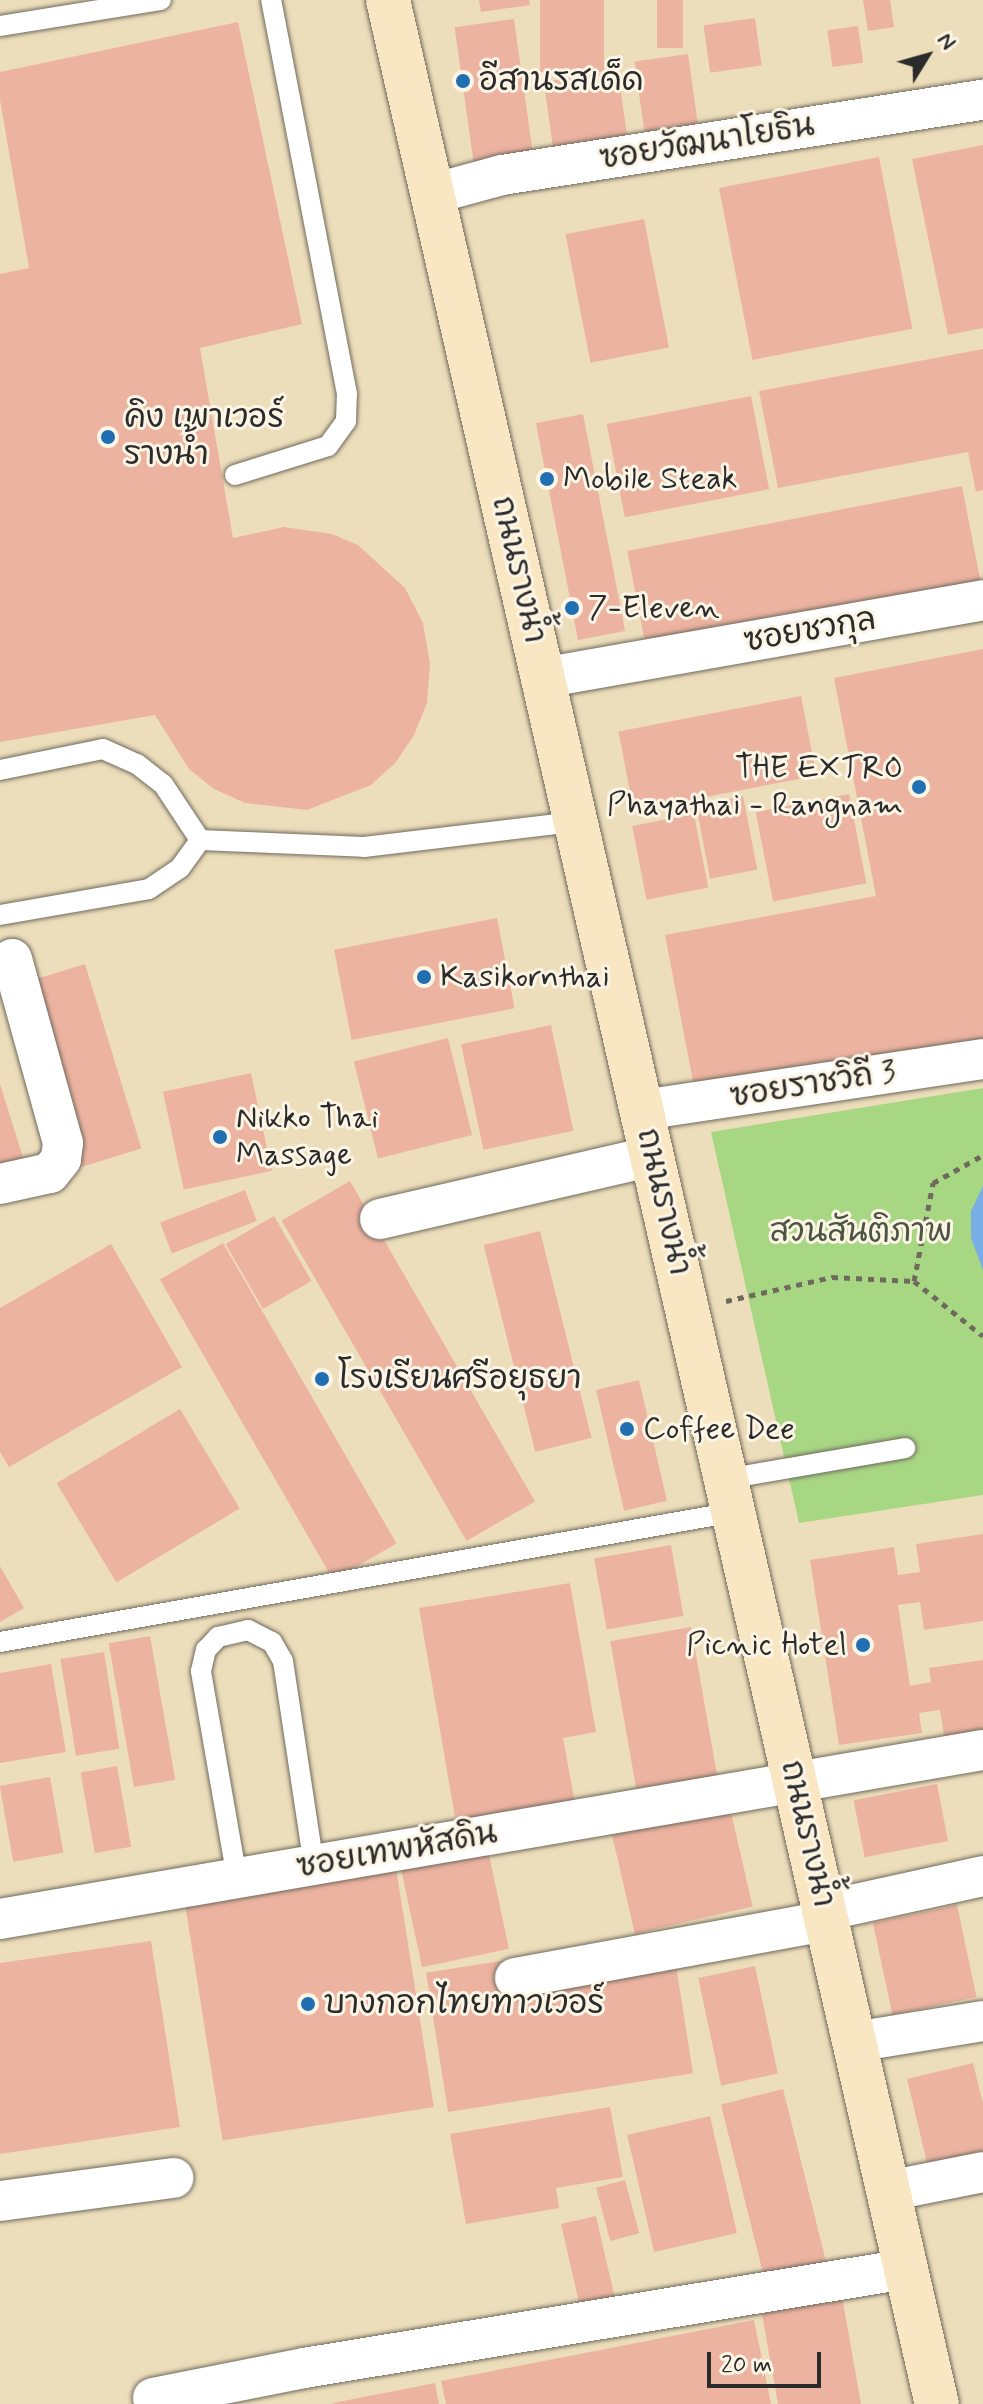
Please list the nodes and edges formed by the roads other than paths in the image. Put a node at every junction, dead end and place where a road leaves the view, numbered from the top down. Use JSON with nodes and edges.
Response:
{"nodes":[{"id":1,"x":161,"y":0,"type":"edge"},
{"id":2,"x":271,"y":0,"type":"edge"},
{"id":3,"x":388,"y":0,"type":"edge"},
{"id":4,"x":0,"y":26,"type":"edge"},
{"id":5,"x":983,"y":100,"type":"edge"},
{"id":6,"x":432,"y":194,"type":"junction"},
{"id":7,"x":235,"y":475,"type":"dead end"},
{"id":8,"x":983,"y":600,"type":"edge"},
{"id":9,"x":542,"y":678,"type":"junction"},
{"id":10,"x":0,"y":770,"type":"edge"},
{"id":11,"x":575,"y":822,"type":"junction"},
{"id":12,"x":200,"y":840,"type":"junction"},
{"id":13,"x":0,"y":915,"type":"edge"},
{"id":14,"x":12,"y":959,"type":"dead end"},
{"id":15,"x":983,"y":1059,"type":"edge"},
{"id":16,"x":642,"y":1110,"type":"junction"},
{"id":17,"x":652,"y":1156,"type":"junction"},
{"id":18,"x":0,"y":1184,"type":"edge"},
{"id":19,"x":380,"y":1219,"type":"dead end"},
{"id":20,"x":905,"y":1448,"type":"dead end"},
{"id":21,"x":730,"y":1495,"type":"junction"},
{"id":22,"x":0,"y":1642,"type":"edge"},
{"id":23,"x":983,"y":1750,"type":"edge"},
{"id":24,"x":795,"y":1782,"type":"junction"},
{"id":25,"x":314,"y":1865,"type":"junction"},
{"id":26,"x":983,"y":1876,"type":"edge"},
{"id":27,"x":237,"y":1878,"type":"junction"},
{"id":28,"x":825,"y":1916,"type":"junction"},
{"id":29,"x":0,"y":1919,"type":"edge"},
{"id":30,"x":515,"y":1978,"type":"dead end"},
{"id":31,"x":983,"y":2021,"type":"edge"},
{"id":32,"x":854,"y":2042,"type":"junction"},
{"id":33,"x":983,"y":2172,"type":"edge"},
{"id":34,"x":173,"y":2178,"type":"dead end"},
{"id":35,"x":888,"y":2191,"type":"junction"},
{"id":36,"x":0,"y":2201,"type":"edge"},
{"id":37,"x":906,"y":2269,"type":"junction"},
{"id":38,"x":153,"y":2398,"type":"dead end"},
{"id":39,"x":937,"y":2404,"type":"edge"}],
"edges":[{"from":1,"to":4,"type":"lane"},
{"from":2,"to":7,"type":"lane"},
{"from":3,"to":6,"type":"street","name":"ถนนรางน้ำ"},
{"from":5,"to":6,"type":"street","name":"ซอยวัฒนาโยธิน"},
{"from":6,"to":9,"type":"street","name":"ถนนรางน้ำ"},
{"from":8,"to":9,"type":"street","name":"ซอยชวกุล"},
{"from":9,"to":11,"type":"street","name":"ถนนรางน้ำ"},
{"from":10,"to":12,"type":"lane"},
{"from":11,"to":12,"type":"lane"},
{"from":11,"to":16,"type":"street","name":"ถนนรางน้ำ"},
{"from":12,"to":13,"type":"lane"},
{"from":14,"to":18,"type":"street"},
{"from":15,"to":16,"type":"street","name":"ซอยราชวิถี 3"},
{"from":16,"to":17,"type":"street","name":"ถนนรางน้ำ"},
{"from":17,"to":19,"type":"street"},
{"from":17,"to":21,"type":"street","name":"ถนนรางน้ำ"},
{"from":20,"to":21,"type":"lane"},
{"from":21,"to":22,"type":"lane"},
{"from":21,"to":24,"type":"street","name":"ถนนรางน้ำ"},
{"from":23,"to":24,"type":"street","name":"ซอยเทพหัสดิน"},
{"from":24,"to":25,"type":"street","name":"ซอยเทพหัสดิน"},
{"from":24,"to":28,"type":"street","name":"ถนนรางน้ำ"},
{"from":25,"to":27,"type":"street","name":"ซอยเทพหัสดิน"},
{"from":25,"to":27,"type":"lane"},
{"from":26,"to":28,"type":"street"},
{"from":27,"to":29,"type":"street","name":"ซอยเทพหัสดิน"},
{"from":28,"to":30,"type":"street"},
{"from":28,"to":32,"type":"street","name":"ถนนรางน้ำ"},
{"from":31,"to":32,"type":"street"},
{"from":32,"to":35,"type":"street","name":"ถนนรางน้ำ"},
{"from":33,"to":35,"type":"street"},
{"from":34,"to":36,"type":"street"},
{"from":35,"to":37,"type":"street","name":"ถนนรางน้ำ"},
{"from":37,"to":38,"type":"street"},
{"from":37,"to":39,"type":"street","name":"ถนนรางน้ำ"}]}
